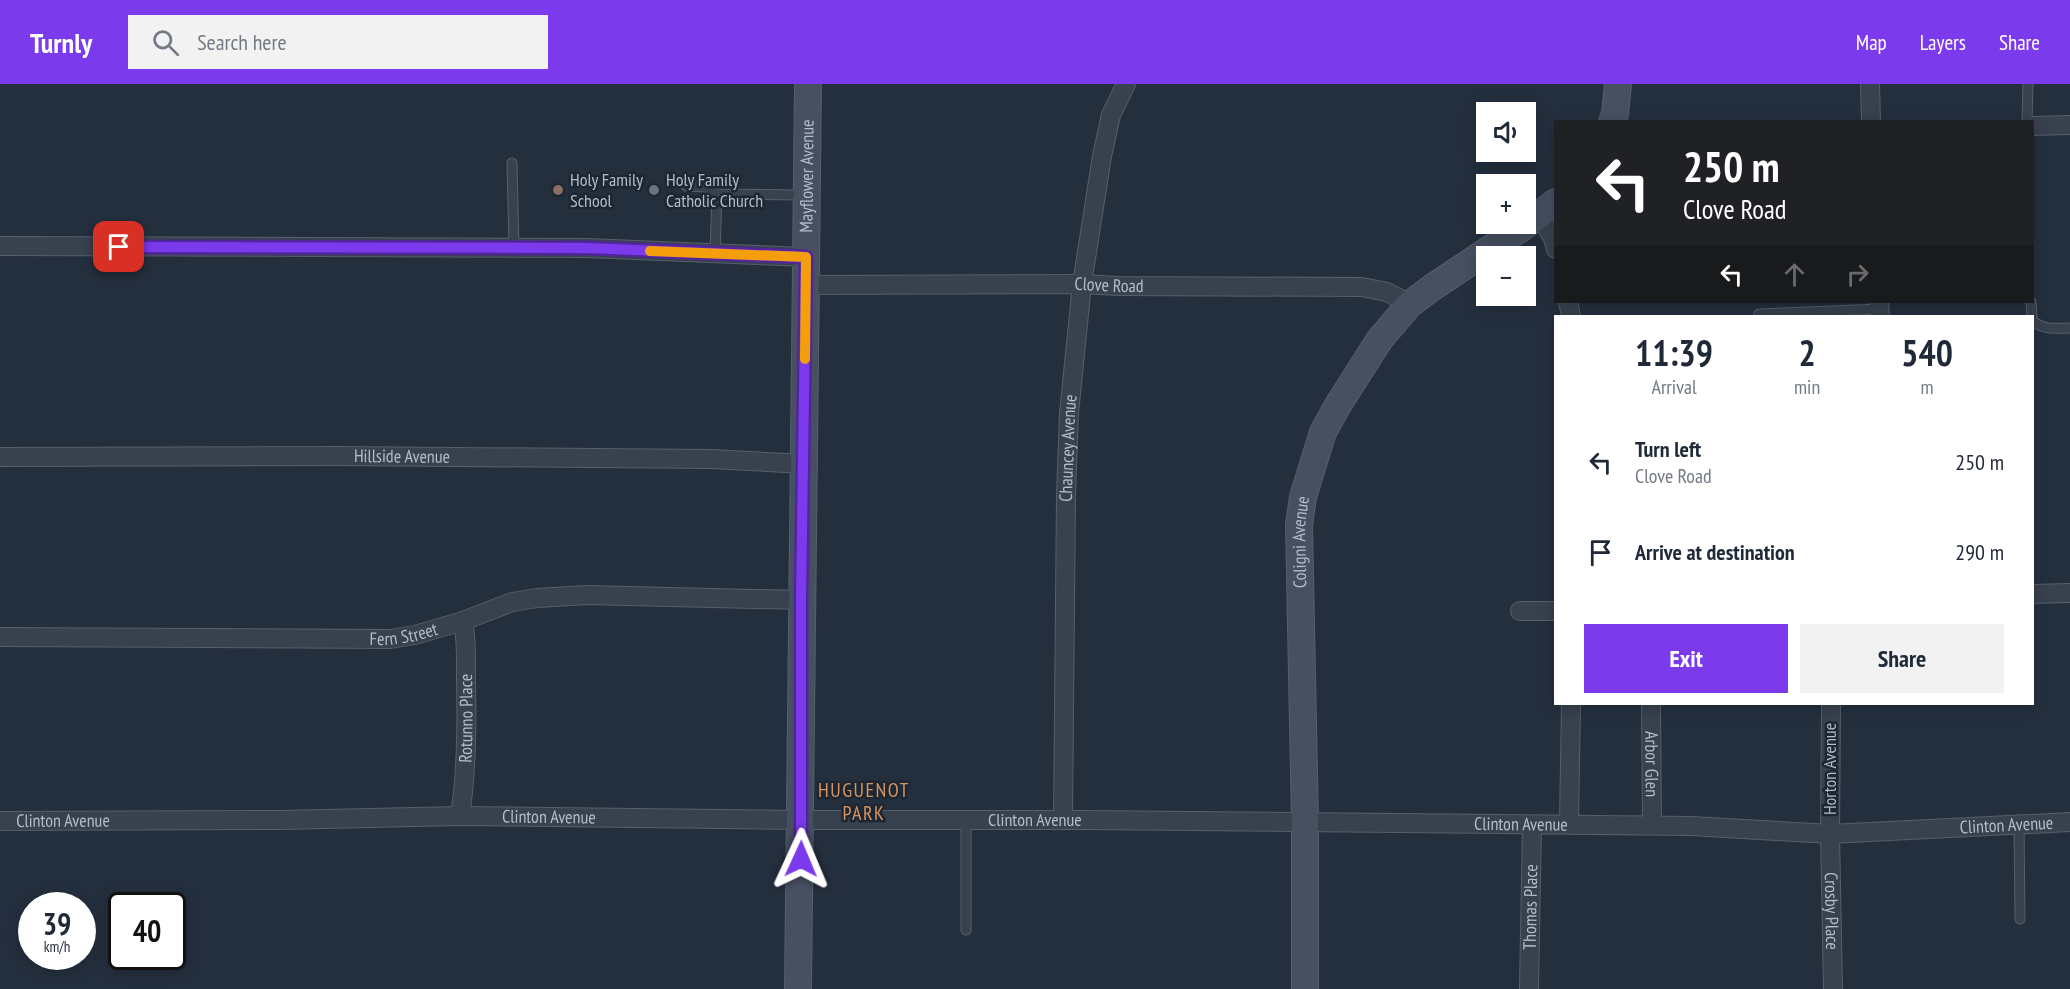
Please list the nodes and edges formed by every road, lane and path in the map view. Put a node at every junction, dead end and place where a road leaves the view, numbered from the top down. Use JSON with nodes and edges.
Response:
{"nodes":[{"id":1,"x":808,"y":84,"type":"edge"},
{"id":2,"x":1126,"y":84,"type":"edge"},
{"id":3,"x":1618,"y":84,"type":"edge"},
{"id":4,"x":1870,"y":84,"type":"edge"},
{"id":5,"x":2028,"y":84,"type":"edge"},
{"id":6,"x":1613,"y":120,"type":"edge"},
{"id":7,"x":1871,"y":120,"type":"edge"},
{"id":8,"x":2027,"y":120,"type":"edge"},
{"id":9,"x":2070,"y":125,"type":"edge"},
{"id":10,"x":2034,"y":126,"type":"edge"},
{"id":11,"x":512,"y":163,"type":"dead end"},
{"id":12,"x":686,"y":186,"type":"dead end"},
{"id":13,"x":717,"y":194,"type":"junction"},
{"id":14,"x":806,"y":195,"type":"junction"},
{"id":15,"x":1547,"y":209,"type":"edge"},
{"id":16,"x":1554,"y":242,"type":"edge"},
{"id":17,"x":0,"y":246,"type":"edge"},
{"id":18,"x":514,"y":248,"type":"junction"},
{"id":19,"x":715,"y":254,"type":"junction"},
{"id":20,"x":806,"y":257,"type":"junction"},
{"id":21,"x":1082,"y":284,"type":"junction"},
{"id":22,"x":806,"y":285,"type":"junction"},
{"id":23,"x":1410,"y":304,"type":"junction"},
{"id":24,"x":1879,"y":309,"type":"edge"},
{"id":25,"x":1759,"y":314,"type":"dead end"},
{"id":26,"x":2034,"y":321,"type":"edge"},
{"id":27,"x":2070,"y":328,"type":"edge"},
{"id":28,"x":0,"y":457,"type":"edge"},
{"id":29,"x":804,"y":464,"type":"junction"},
{"id":30,"x":2070,"y":593,"type":"edge"},
{"id":31,"x":2034,"y":594,"type":"edge"},
{"id":32,"x":801,"y":600,"type":"junction"},
{"id":33,"x":1520,"y":611,"type":"dead end"},
{"id":34,"x":1554,"y":612,"type":"edge"},
{"id":35,"x":463,"y":621,"type":"junction"},
{"id":36,"x":0,"y":637,"type":"edge"},
{"id":37,"x":1571,"y":705,"type":"edge"},
{"id":38,"x":1651,"y":705,"type":"edge"},
{"id":39,"x":1831,"y":705,"type":"edge"},
{"id":40,"x":460,"y":816,"type":"junction"},
{"id":41,"x":966,"y":819,"type":"junction"},
{"id":42,"x":801,"y":820,"type":"junction"},
{"id":43,"x":1064,"y":820,"type":"junction"},
{"id":44,"x":0,"y":821,"type":"edge"},
{"id":45,"x":2070,"y":822,"type":"edge"},
{"id":46,"x":1305,"y":823,"type":"junction"},
{"id":47,"x":1569,"y":824,"type":"junction"},
{"id":48,"x":1532,"y":825,"type":"junction"},
{"id":49,"x":1652,"y":825,"type":"junction"},
{"id":50,"x":2019,"y":825,"type":"junction"},
{"id":51,"x":1830,"y":834,"type":"junction"},
{"id":52,"x":2020,"y":919,"type":"dead end"},
{"id":53,"x":966,"y":930,"type":"dead end"},
{"id":54,"x":798,"y":989,"type":"edge"},
{"id":55,"x":1305,"y":989,"type":"edge"},
{"id":56,"x":1529,"y":989,"type":"edge"},
{"id":57,"x":1833,"y":989,"type":"edge"}],
"edges":[{"from":1,"to":14,"type":"street","name":"Mayflower Avenue"},
{"from":2,"to":21,"type":"street","name":"Chauncey Avenue"},
{"from":3,"to":6,"type":"street"},
{"from":4,"to":7,"type":"street"},
{"from":5,"to":8,"type":"lane"},
{"from":9,"to":10,"type":"street"},
{"from":11,"to":18,"type":"lane"},
{"from":12,"to":13,"type":"lane"},
{"from":13,"to":14,"type":"lane"},
{"from":13,"to":19,"type":"lane"},
{"from":14,"to":20,"type":"street","name":"Mayflower Avenue"},
{"from":15,"to":16,"type":"street"},
{"from":15,"to":23,"type":"street","name":"Coligni Avenue"},
{"from":17,"to":18,"type":"street"},
{"from":18,"to":19,"type":"street"},
{"from":19,"to":20,"type":"street"},
{"from":20,"to":22,"type":"street","name":"Mayflower Avenue"},
{"from":21,"to":22,"type":"street","name":"Clove Road"},
{"from":21,"to":23,"type":"street","name":"Clove Road"},
{"from":21,"to":43,"type":"street","name":"Chauncey Avenue"},
{"from":22,"to":29,"type":"street","name":"Mayflower Avenue"},
{"from":23,"to":46,"type":"street","name":"Coligni Avenue"},
{"from":24,"to":25,"type":"lane"},
{"from":26,"to":27,"type":"lane"},
{"from":28,"to":29,"type":"street","name":"Hillside Avenue"},
{"from":29,"to":32,"type":"street","name":"Mayflower Avenue"},
{"from":30,"to":31,"type":"street"},
{"from":32,"to":35,"type":"street","name":"Fern Street"},
{"from":32,"to":42,"type":"street","name":"Mayflower Avenue"},
{"from":33,"to":34,"type":"street"},
{"from":35,"to":36,"type":"street","name":"Fern Street"},
{"from":35,"to":40,"type":"street","name":"Rotunno Place"},
{"from":37,"to":47,"type":"street"},
{"from":38,"to":49,"type":"street","name":"Arbor Glen"},
{"from":39,"to":51,"type":"street","name":"Horton Avenue"},
{"from":40,"to":42,"type":"street","name":"Clinton Avenue"},
{"from":40,"to":44,"type":"street","name":"Clinton Avenue"},
{"from":41,"to":42,"type":"street","name":"Clinton Avenue"},
{"from":41,"to":43,"type":"street","name":"Clinton Avenue"},
{"from":41,"to":53,"type":"lane"},
{"from":42,"to":54,"type":"street","name":"Mayflower Avenue"},
{"from":43,"to":46,"type":"street","name":"Clinton Avenue"},
{"from":45,"to":50,"type":"street","name":"Clinton Avenue"},
{"from":46,"to":48,"type":"street","name":"Clinton Avenue"},
{"from":46,"to":55,"type":"street","name":"Coligni Avenue"},
{"from":47,"to":48,"type":"street","name":"Clinton Avenue"},
{"from":47,"to":49,"type":"street","name":"Clinton Avenue"},
{"from":48,"to":56,"type":"street","name":"Thomas Place"},
{"from":49,"to":51,"type":"street","name":"Clinton Avenue"},
{"from":50,"to":51,"type":"street","name":"Clinton Avenue"},
{"from":50,"to":52,"type":"lane"},
{"from":51,"to":57,"type":"street","name":"Crosby Place"}]}
